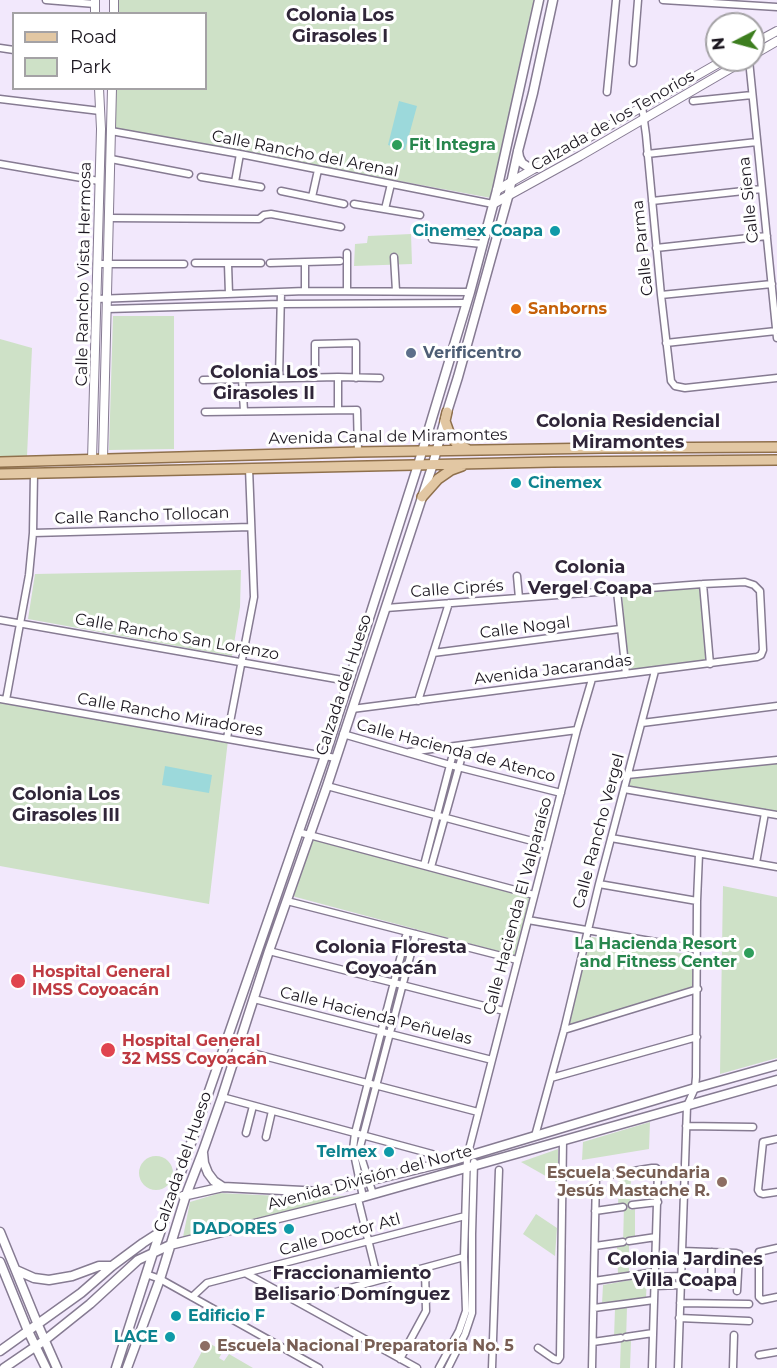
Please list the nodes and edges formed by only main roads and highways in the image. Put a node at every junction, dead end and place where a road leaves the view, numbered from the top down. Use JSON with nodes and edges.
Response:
{"nodes":[{"id":1,"x":539,"y":0,"type":"edge"},
{"id":2,"x":552,"y":0,"type":"edge"},
{"id":3,"x":518,"y":151,"type":"junction"},
{"id":4,"x":535,"y":168,"type":"road end"},
{"id":5,"x":447,"y":412,"type":"junction"},
{"id":6,"x":777,"y":447,"type":"edge"},
{"id":7,"x":472,"y":450,"type":"junction"},
{"id":8,"x":422,"y":451,"type":"junction"},
{"id":9,"x":437,"y":451,"type":"junction"},
{"id":10,"x":777,"y":460,"type":"edge"},
{"id":11,"x":0,"y":462,"type":"edge"},
{"id":12,"x":433,"y":464,"type":"junction"},
{"id":13,"x":478,"y":464,"type":"junction"},
{"id":14,"x":418,"y":465,"type":"junction"},
{"id":15,"x":0,"y":474,"type":"edge"},
{"id":16,"x":422,"y":497,"type":"junction"},
{"id":17,"x":777,"y":1065,"type":"edge"},
{"id":18,"x":777,"y":1080,"type":"edge"},
{"id":19,"x":203,"y":1151,"type":"junction"},
{"id":20,"x":223,"y":1186,"type":"junction"},
{"id":21,"x":186,"y":1195,"type":"junction"},
{"id":22,"x":171,"y":1200,"type":"junction"},
{"id":23,"x":0,"y":1232,"type":"edge"},
{"id":24,"x":160,"y":1232,"type":"junction"},
{"id":25,"x":170,"y":1245,"type":"junction"},
{"id":26,"x":153,"y":1252,"type":"junction"},
{"id":27,"x":0,"y":1262,"type":"edge"},
{"id":28,"x":112,"y":1266,"type":"junction"},
{"id":29,"x":16,"y":1270,"type":"junction"},
{"id":30,"x":38,"y":1325,"type":"junction"},
{"id":31,"x":28,"y":1331,"type":"junction"},
{"id":32,"x":45,"y":1340,"type":"junction"},
{"id":33,"x":36,"y":1346,"type":"junction"},
{"id":34,"x":0,"y":1351,"type":"edge"},
{"id":35,"x":4,"y":1368,"type":"edge"},
{"id":36,"x":46,"y":1368,"type":"edge"},
{"id":37,"x":57,"y":1368,"type":"edge"},
{"id":38,"x":116,"y":1368,"type":"edge"},
{"id":39,"x":127,"y":1368,"type":"edge"}],
"edges":[{"from":1,"to":8,"type":"main road","name":"Calzada del Hueso"},
{"from":2,"to":3,"type":"main road","name":"Calzada del Hueso"},
{"from":3,"to":4,"type":"main road"},
{"from":3,"to":5,"type":"main road","name":"Calzada del Hueso"},
{"from":5,"to":7,"type":"main road"},
{"from":5,"to":9,"type":"main road","name":"Calzada del Hueso"},
{"from":6,"to":7,"type":"main road","name":"Avenida Canal de Miramontes"},
{"from":7,"to":9,"type":"main road","name":"Avenida Canal de Miramontes"},
{"from":8,"to":9,"type":"main road","name":"Avenida Canal de Miramontes"},
{"from":8,"to":11,"type":"main road","name":"Avenida Canal de Miramontes"},
{"from":8,"to":14,"type":"main road","name":"Calzada del Hueso"},
{"from":9,"to":12,"type":"main road","name":"Calzada del Hueso"},
{"from":10,"to":13,"type":"main road","name":"Avenida Canal de Miramontes"},
{"from":12,"to":13,"type":"main road","name":"Avenida Canal de Miramontes"},
{"from":12,"to":14,"type":"main road","name":"Avenida Canal de Miramontes"},
{"from":12,"to":16,"type":"main road","name":"Calzada del Hueso"},
{"from":13,"to":16,"type":"main road"},
{"from":14,"to":15,"type":"main road","name":"Avenida Canal de Miramontes"},
{"from":14,"to":22,"type":"main road","name":"Calzada del Hueso"},
{"from":16,"to":19,"type":"main road","name":"Calzada del Hueso"},
{"from":17,"to":20,"type":"main road","name":"Avenida División del Norte"},
{"from":18,"to":25,"type":"main road","name":"Avenida División del Norte"},
{"from":19,"to":20,"type":"main road"},
{"from":19,"to":21,"type":"main road","name":"Calzada del Hueso"},
{"from":20,"to":21,"type":"main road","name":"Avenida División del Norte"},
{"from":21,"to":22,"type":"main road","name":"Avenida División del Norte"},
{"from":21,"to":25,"type":"main road","name":"Calzada del Hueso"},
{"from":22,"to":24,"type":"main road","name":"Calzada del Hueso"},
{"from":23,"to":29,"type":"main road"},
{"from":24,"to":26,"type":"main road","name":"Calzada del Hueso"},
{"from":24,"to":28,"type":"main road"},
{"from":25,"to":26,"type":"main road","name":"Avenida División del Norte"},
{"from":25,"to":39,"type":"main road","name":"Calzada del Hueso"},
{"from":26,"to":32,"type":"main road","name":"Avenida División del Norte"},
{"from":26,"to":38,"type":"main road","name":"Calzada del Hueso"},
{"from":27,"to":31,"type":"main road"},
{"from":28,"to":29,"type":"main road"},
{"from":28,"to":30,"type":"main road"},
{"from":29,"to":30,"type":"main road"},
{"from":30,"to":31,"type":"main road"},
{"from":30,"to":32,"type":"main road"},
{"from":31,"to":33,"type":"main road"},
{"from":31,"to":34,"type":"main road"},
{"from":32,"to":33,"type":"main road","name":"Avenida División del Norte"},
{"from":32,"to":37,"type":"main road"},
{"from":33,"to":35,"type":"main road","name":"Avenida División del Norte"},
{"from":33,"to":36,"type":"main road"}]}
